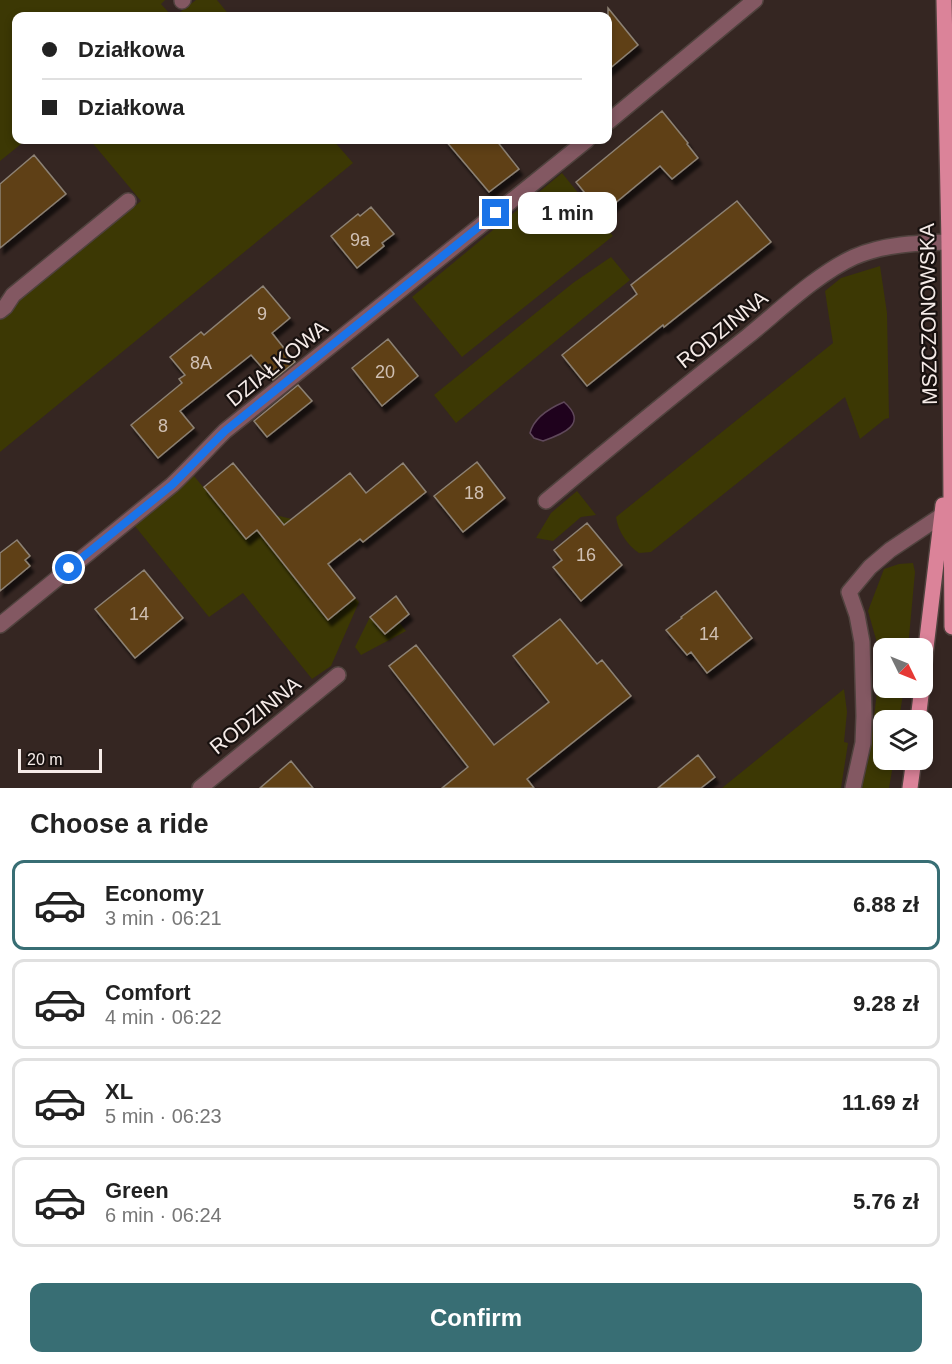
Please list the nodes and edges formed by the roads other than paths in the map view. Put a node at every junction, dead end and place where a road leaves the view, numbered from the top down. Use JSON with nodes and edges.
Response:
{"nodes":[{"id":1,"x":755,"y":0,"type":"edge"},
{"id":2,"x":944,"y":0,"type":"edge"},
{"id":3,"x":612,"y":119,"type":"edge"},
{"id":4,"x":581,"y":144,"type":"edge"},
{"id":5,"x":128,"y":201,"type":"dead end"},
{"id":6,"x":949,"y":242,"type":"junction"},
{"id":7,"x":0,"y":311,"type":"edge"},
{"id":8,"x":950,"y":442,"type":"junction"},
{"id":9,"x":546,"y":501,"type":"dead end"},
{"id":10,"x":941,"y":516,"type":"junction"},
{"id":11,"x":0,"y":625,"type":"edge"},
{"id":12,"x":952,"y":627,"type":"edge"},
{"id":13,"x":927,"y":638,"type":"edge"},
{"id":14,"x":338,"y":675,"type":"dead end"},
{"id":15,"x":912,"y":770,"type":"edge"},
{"id":16,"x":200,"y":788,"type":"edge"},
{"id":17,"x":853,"y":788,"type":"edge"},
{"id":18,"x":910,"y":788,"type":"edge"}],
"edges":[{"from":1,"to":3,"type":"street"},
{"from":2,"to":6,"type":"main road","name":"MSZCZONOWSKA"},
{"from":4,"to":11,"type":"street","name":"DZIAŁKOWA"},
{"from":5,"to":7,"type":"street"},
{"from":6,"to":8,"type":"main road","name":"MSZCZONOWSKA"},
{"from":6,"to":9,"type":"street","name":"RODZINNA"},
{"from":8,"to":10,"type":"main road"},
{"from":8,"to":12,"type":"main road","name":"MSZCZONOWSKA"},
{"from":10,"to":13,"type":"main road"},
{"from":10,"to":17,"type":"street"},
{"from":14,"to":16,"type":"street","name":"RODZINNA"},
{"from":15,"to":18,"type":"main road"}]}
